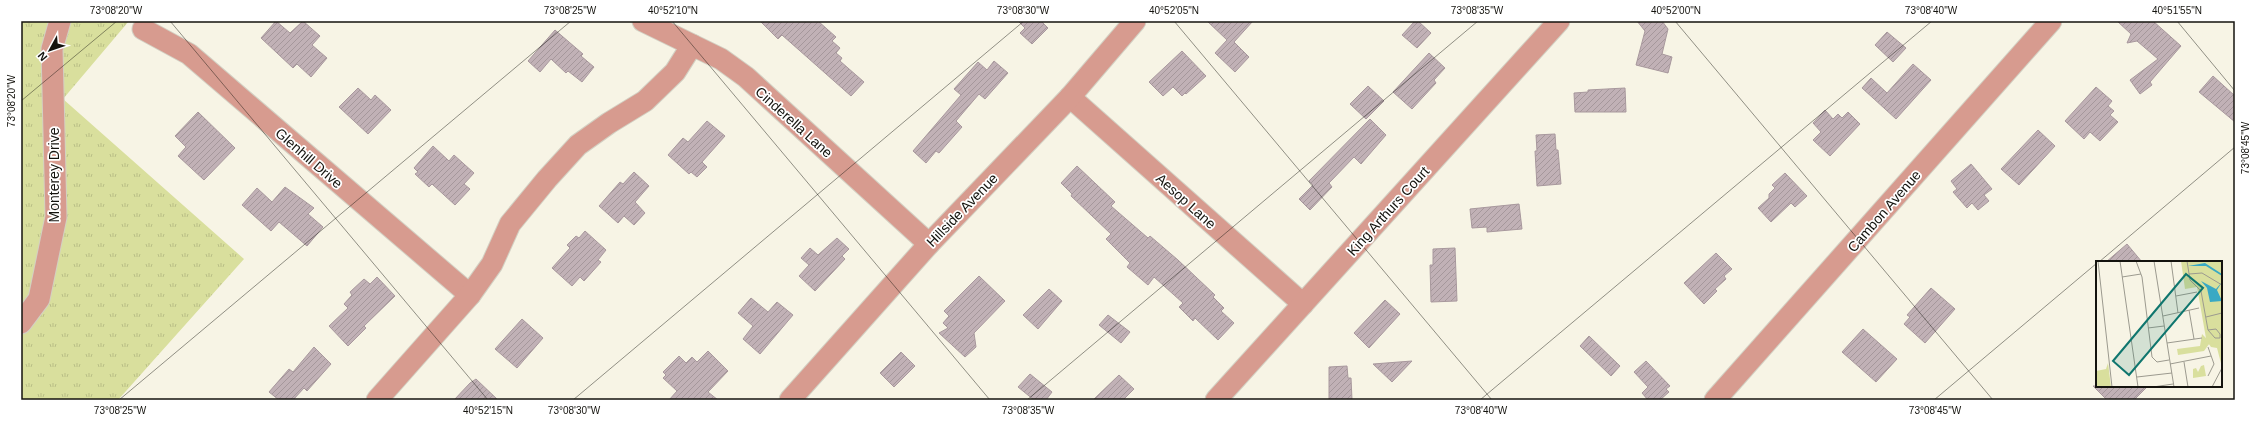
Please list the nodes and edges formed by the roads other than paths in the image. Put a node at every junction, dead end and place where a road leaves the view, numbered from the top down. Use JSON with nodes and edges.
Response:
{"nodes":[{"id":1,"x":60,"y":21,"type":"edge"},
{"id":2,"x":643,"y":21,"type":"edge"},
{"id":3,"x":1135,"y":21,"type":"edge"},
{"id":4,"x":1559,"y":21,"type":"edge"},
{"id":5,"x":2051,"y":21,"type":"edge"},
{"id":6,"x":142,"y":29,"type":"dead end"},
{"id":7,"x":692,"y":46,"type":"junction"},
{"id":8,"x":1070,"y":97,"type":"junction"},
{"id":9,"x":929,"y":244,"type":"junction"},
{"id":10,"x":470,"y":295,"type":"junction"},
{"id":11,"x":1302,"y":304,"type":"junction"},
{"id":12,"x":21,"y":323,"type":"edge"},
{"id":13,"x":378,"y":400,"type":"edge"},
{"id":14,"x":790,"y":400,"type":"edge"},
{"id":15,"x":1216,"y":400,"type":"edge"},
{"id":16,"x":1715,"y":400,"type":"edge"}],
"edges":[{"from":1,"to":12,"type":"street","name":"Monterey Drive"},
{"from":2,"to":7,"type":"street","name":"Cinderella Lane"},
{"from":3,"to":8,"type":"street","name":"Hillside Avenue"},
{"from":4,"to":11,"type":"street","name":"King Arthurs Court"},
{"from":5,"to":16,"type":"street","name":"Cambon Avenue"},
{"from":6,"to":10,"type":"street","name":"Glenhill Drive"},
{"from":7,"to":9,"type":"street","name":"Cinderella Lane"},
{"from":7,"to":10,"type":"street"},
{"from":8,"to":9,"type":"street","name":"Hillside Avenue"},
{"from":8,"to":11,"type":"street","name":"Aesop Lane"},
{"from":9,"to":14,"type":"street","name":"Hillside Avenue"},
{"from":10,"to":13,"type":"street"},
{"from":11,"to":15,"type":"street","name":"King Arthurs Court"}]}
